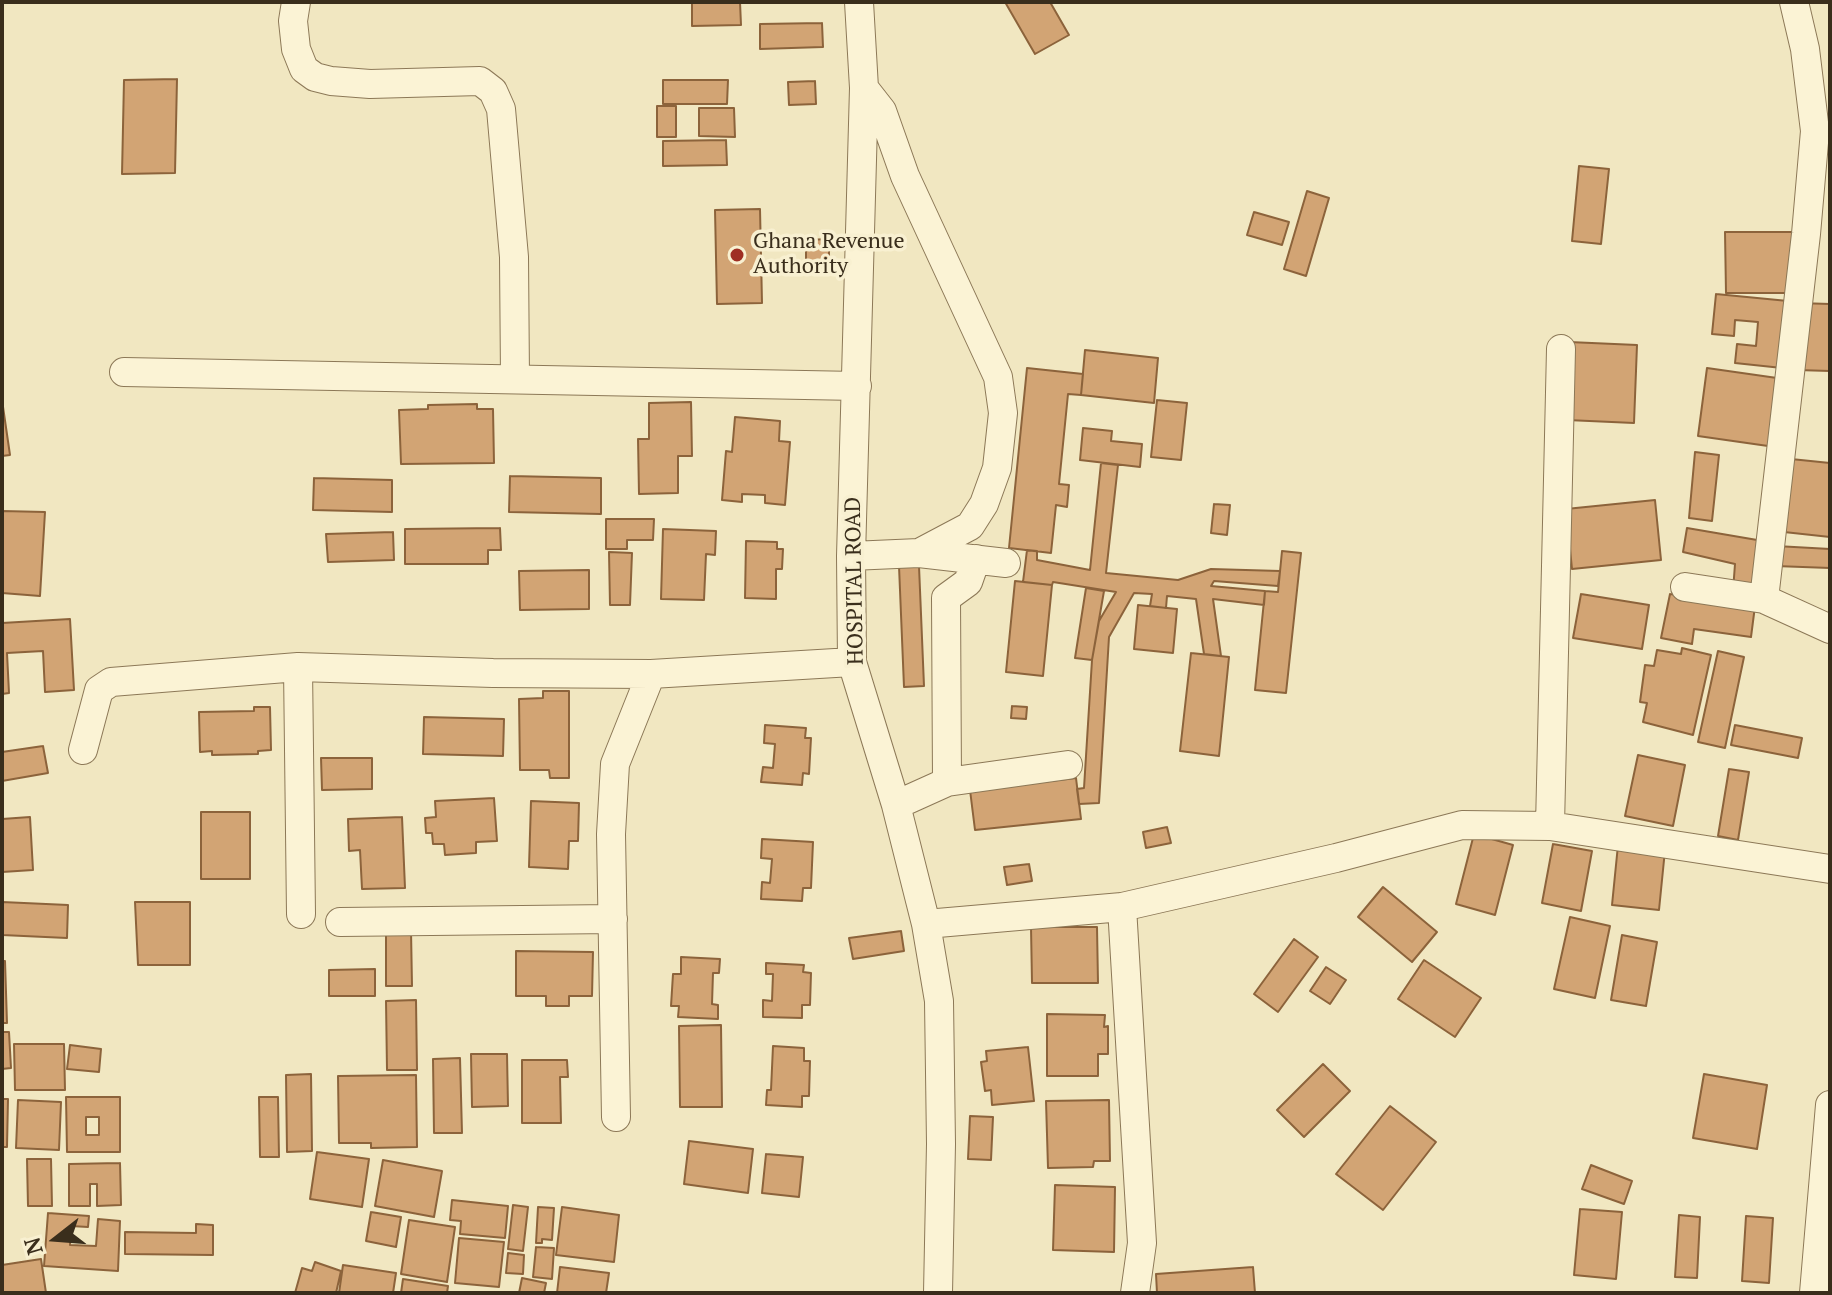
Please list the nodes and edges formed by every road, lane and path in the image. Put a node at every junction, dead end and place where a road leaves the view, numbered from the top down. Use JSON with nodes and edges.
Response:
{"nodes":[{"id":1,"x":296,"y":2,"type":"edge"},
{"id":2,"x":859,"y":2,"type":"edge"},
{"id":3,"x":1794,"y":2,"type":"edge"},
{"id":4,"x":864,"y":88,"type":"junction"},
{"id":5,"x":1561,"y":349,"type":"dead end"},
{"id":6,"x":124,"y":372,"type":"dead end"},
{"id":7,"x":515,"y":379,"type":"junction"},
{"id":8,"x":857,"y":386,"type":"junction"},
{"id":9,"x":919,"y":553,"type":"junction"},
{"id":10,"x":851,"y":556,"type":"junction"},
{"id":11,"x":976,"y":559,"type":"junction"},
{"id":12,"x":1006,"y":563,"type":"dead end"},
{"id":13,"x":1685,"y":587,"type":"dead end"},
{"id":14,"x":1764,"y":599,"type":"junction"},
{"id":15,"x":1830,"y":629,"type":"edge"},
{"id":16,"x":852,"y":662,"type":"junction"},
{"id":17,"x":298,"y":667,"type":"junction"},
{"id":18,"x":651,"y":674,"type":"junction"},
{"id":19,"x":83,"y":750,"type":"dead end"},
{"id":20,"x":1068,"y":765,"type":"dead end"},
{"id":21,"x":947,"y":782,"type":"junction"},
{"id":22,"x":896,"y":805,"type":"junction"},
{"id":23,"x":1550,"y":826,"type":"junction"},
{"id":24,"x":1830,"y":869,"type":"edge"},
{"id":25,"x":1122,"y":907,"type":"junction"},
{"id":26,"x":301,"y":914,"type":"dead end"},
{"id":27,"x":613,"y":919,"type":"junction"},
{"id":28,"x":340,"y":922,"type":"dead end"},
{"id":29,"x":926,"y":924,"type":"junction"},
{"id":30,"x":1830,"y":1105,"type":"edge"},
{"id":31,"x":616,"y":1117,"type":"dead end"},
{"id":32,"x":938,"y":1293,"type":"edge"},
{"id":33,"x":1135,"y":1293,"type":"edge"},
{"id":34,"x":1814,"y":1293,"type":"edge"}],
"edges":[{"from":1,"to":7,"type":"street"},
{"from":2,"to":4,"type":"street","name":"HOSPITAL ROAD"},
{"from":3,"to":14,"type":"street"},
{"from":4,"to":8,"type":"street","name":"HOSPITAL ROAD"},
{"from":4,"to":9,"type":"street"},
{"from":5,"to":23,"type":"street"},
{"from":6,"to":7,"type":"street"},
{"from":7,"to":8,"type":"street"},
{"from":8,"to":10,"type":"street","name":"HOSPITAL ROAD"},
{"from":9,"to":10,"type":"street"},
{"from":9,"to":11,"type":"street"},
{"from":10,"to":16,"type":"street","name":"HOSPITAL ROAD"},
{"from":11,"to":12,"type":"street"},
{"from":11,"to":21,"type":"street"},
{"from":13,"to":14,"type":"street"},
{"from":14,"to":15,"type":"street"},
{"from":16,"to":18,"type":"street"},
{"from":16,"to":22,"type":"street","name":"HOSPITAL ROAD"},
{"from":17,"to":18,"type":"street"},
{"from":17,"to":19,"type":"street"},
{"from":17,"to":26,"type":"street"},
{"from":18,"to":27,"type":"street"},
{"from":20,"to":21,"type":"street"},
{"from":21,"to":22,"type":"street"},
{"from":22,"to":29,"type":"street","name":"HOSPITAL ROAD"},
{"from":23,"to":24,"type":"street"},
{"from":23,"to":25,"type":"street"},
{"from":25,"to":29,"type":"street"},
{"from":25,"to":33,"type":"street"},
{"from":27,"to":28,"type":"street"},
{"from":27,"to":31,"type":"street"},
{"from":29,"to":32,"type":"street","name":"HOSPITAL ROAD"},
{"from":30,"to":34,"type":"street"}]}
